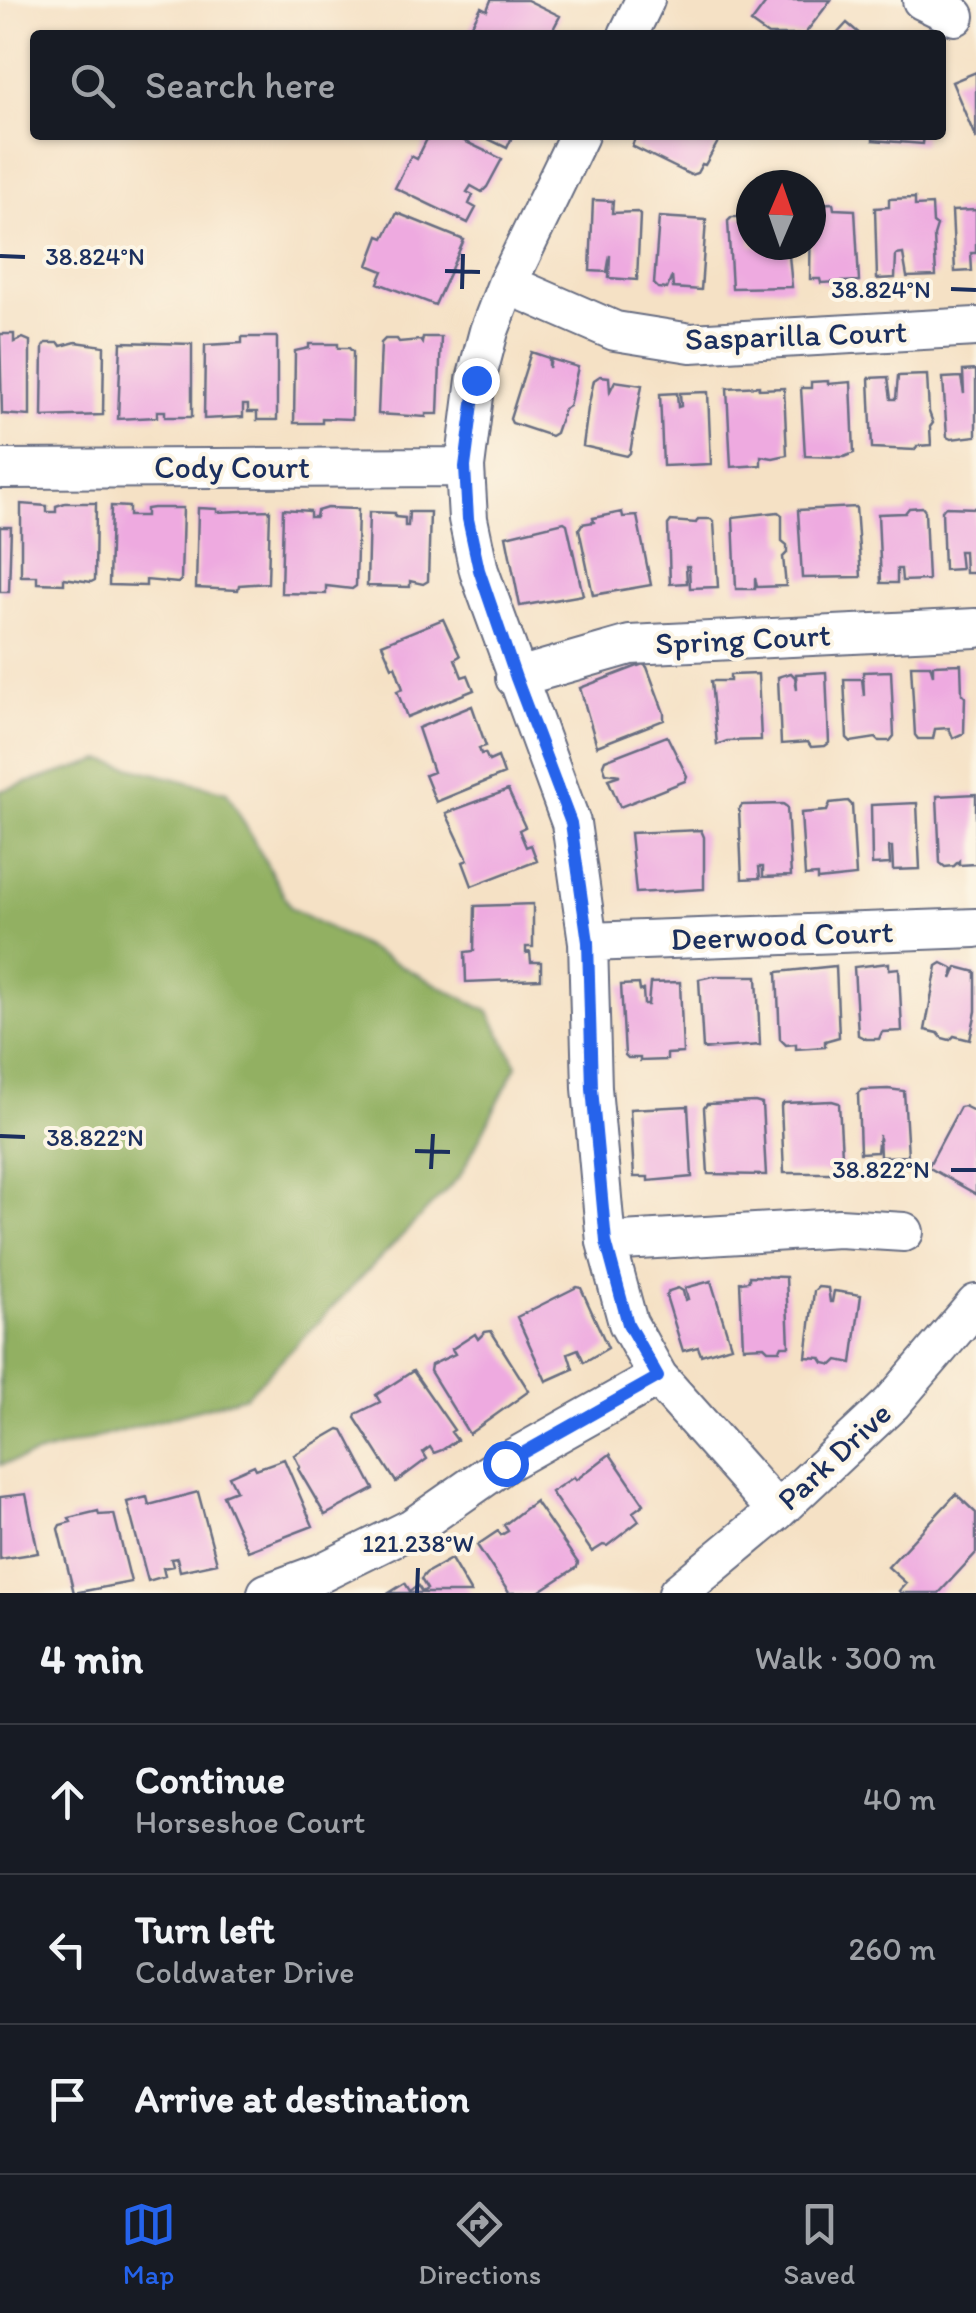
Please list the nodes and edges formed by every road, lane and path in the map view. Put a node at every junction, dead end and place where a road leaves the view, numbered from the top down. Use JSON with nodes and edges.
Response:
{"nodes":[{"id":1,"x":645,"y":0,"type":"edge"},
{"id":2,"x":630,"y":30,"type":"edge"},
{"id":3,"x":578,"y":140,"type":"edge"},
{"id":4,"x":507,"y":284,"type":"junction"},
{"id":5,"x":976,"y":327,"type":"edge"},
{"id":6,"x":465,"y":467,"type":"junction"},
{"id":7,"x":0,"y":469,"type":"edge"},
{"id":8,"x":976,"y":628,"type":"edge"},
{"id":9,"x":516,"y":678,"type":"junction"},
{"id":10,"x":976,"y":928,"type":"edge"},
{"id":11,"x":588,"y":942,"type":"junction"},
{"id":12,"x":904,"y":1232,"type":"dead end"},
{"id":13,"x":606,"y":1242,"type":"junction"},
{"id":14,"x":976,"y":1304,"type":"edge"},
{"id":15,"x":658,"y":1377,"type":"junction"},
{"id":16,"x":777,"y":1511,"type":"junction"},
{"id":17,"x":267,"y":1593,"type":"edge"},
{"id":18,"x":678,"y":1593,"type":"edge"}],
"edges":[{"from":1,"to":2,"type":"street"},
{"from":3,"to":4,"type":"street"},
{"from":4,"to":5,"type":"street","name":"Sasparilla Court"},
{"from":4,"to":6,"type":"street"},
{"from":6,"to":7,"type":"street","name":"Cody Court"},
{"from":6,"to":9,"type":"street"},
{"from":8,"to":9,"type":"street","name":"Spring Court"},
{"from":9,"to":11,"type":"street"},
{"from":10,"to":11,"type":"street","name":"Deerwood Court"},
{"from":11,"to":13,"type":"street"},
{"from":12,"to":13,"type":"street"},
{"from":13,"to":15,"type":"street"},
{"from":14,"to":16,"type":"street","name":"Park Drive"},
{"from":15,"to":16,"type":"street"},
{"from":15,"to":17,"type":"street"},
{"from":16,"to":18,"type":"street","name":"Park Drive"}]}
